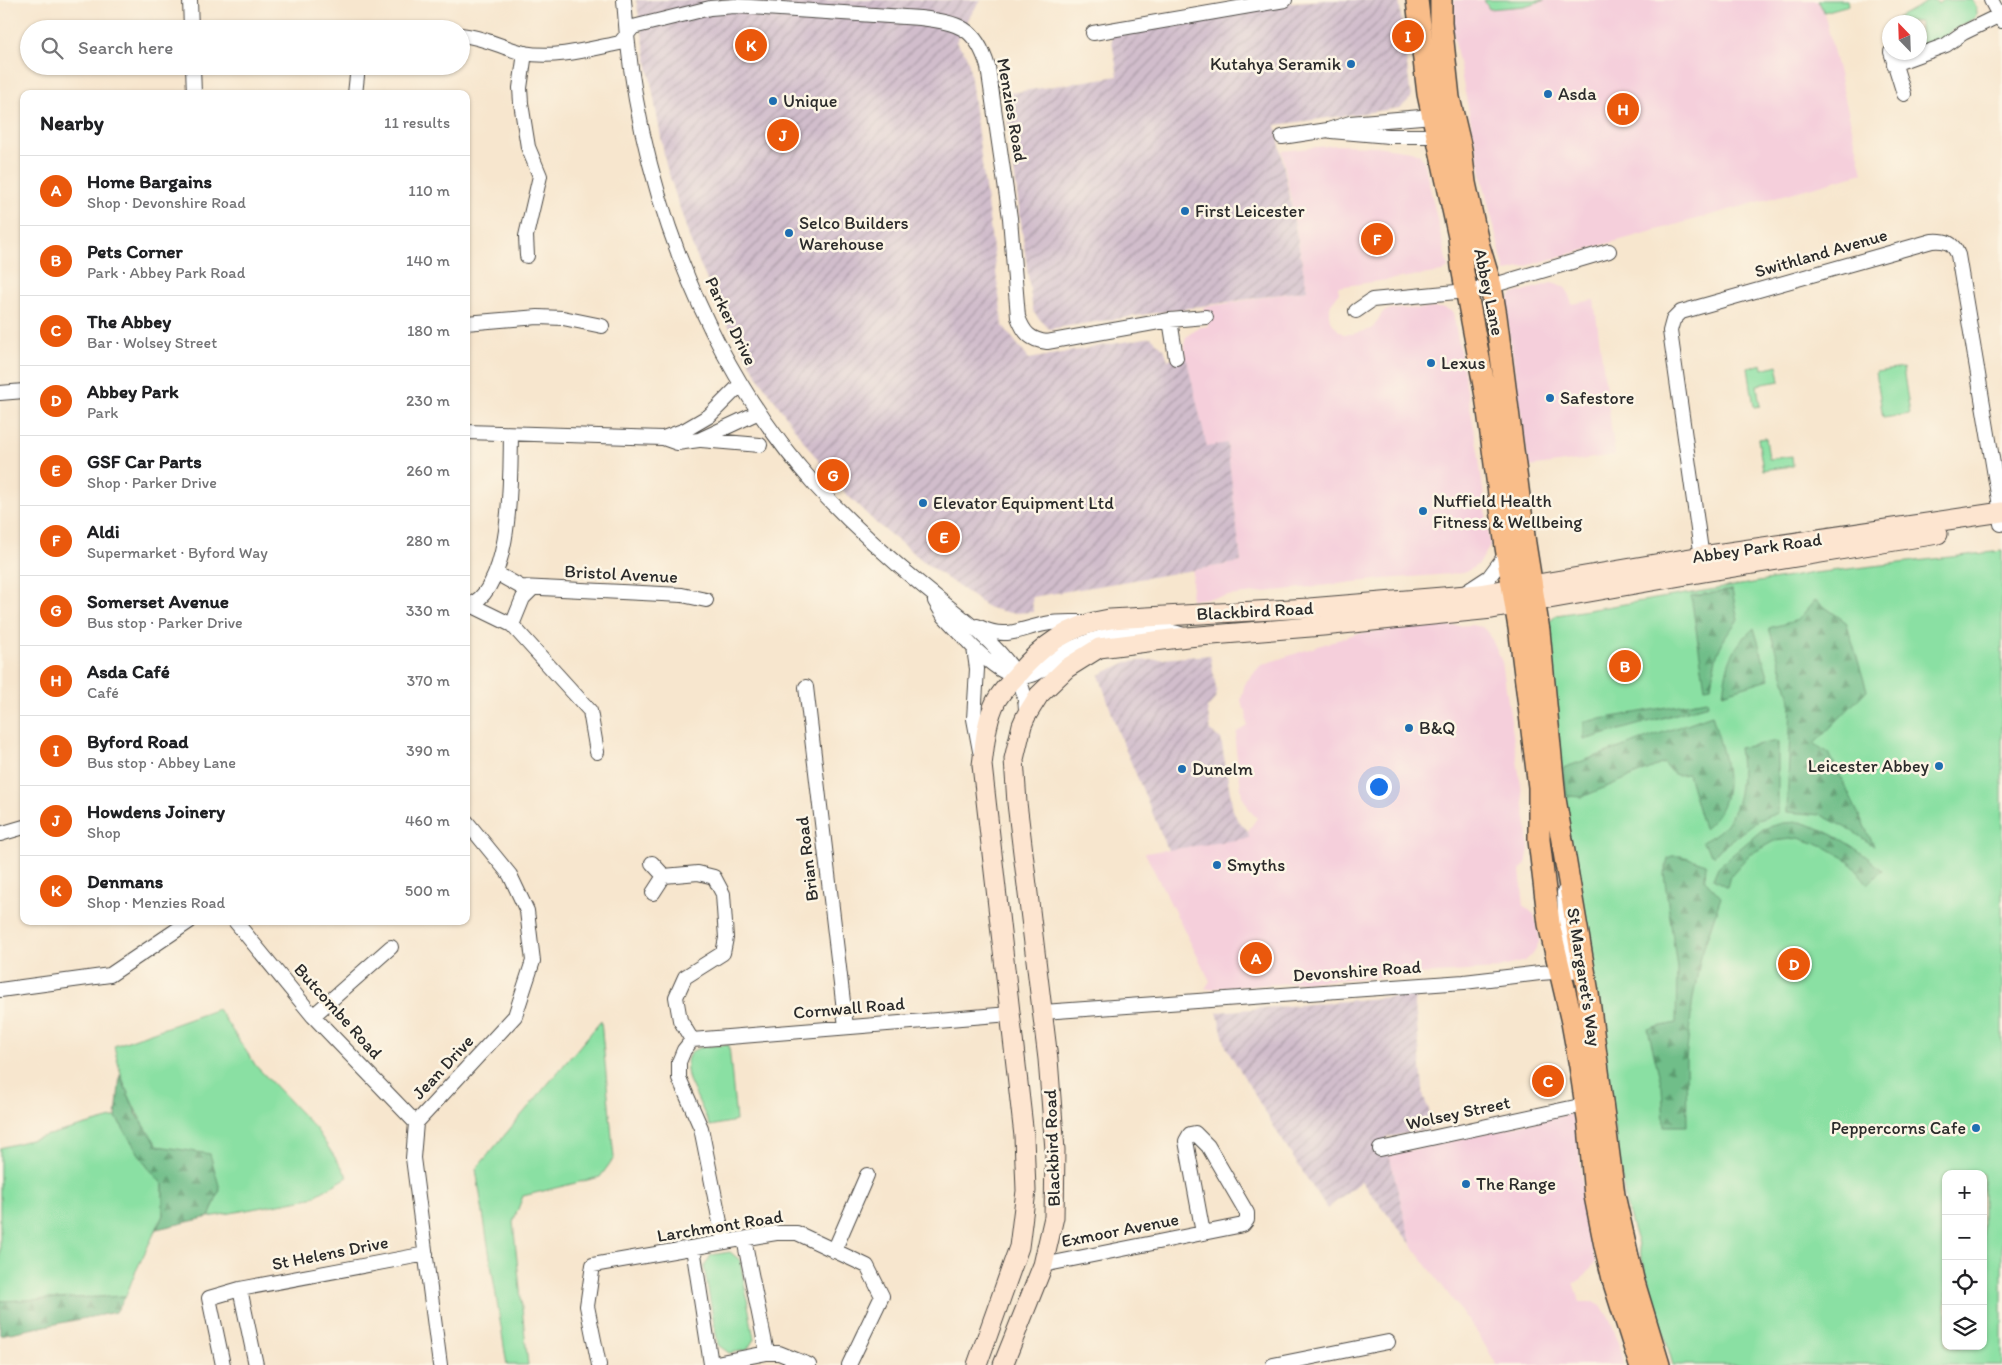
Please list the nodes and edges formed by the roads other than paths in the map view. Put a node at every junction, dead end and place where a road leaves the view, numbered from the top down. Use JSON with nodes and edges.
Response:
{"nodes":[{"id":1,"x":190,"y":0,"type":"edge"},
{"id":2,"x":624,"y":0,"type":"edge"},
{"id":3,"x":1285,"y":0,"type":"edge"},
{"id":4,"x":1417,"y":0,"type":"edge"},
{"id":5,"x":1424,"y":0,"type":"edge"},
{"id":6,"x":1442,"y":0,"type":"edge"},
{"id":7,"x":1991,"y":0,"type":"edge"},
{"id":8,"x":1264,"y":2,"type":"edge"},
{"id":9,"x":2001,"y":18,"type":"edge"},
{"id":10,"x":191,"y":20,"type":"edge"},
{"id":11,"x":1093,"y":33,"type":"dead end"},
{"id":12,"x":470,"y":36,"type":"edge"},
{"id":13,"x":626,"y":36,"type":"junction"},
{"id":14,"x":1423,"y":45,"type":"junction"},
{"id":15,"x":1927,"y":48,"type":"edge"},
{"id":16,"x":525,"y":53,"type":"junction"},
{"id":17,"x":1893,"y":60,"type":"edge"},
{"id":18,"x":193,"y":75,"type":"edge"},
{"id":19,"x":358,"y":75,"type":"edge"},
{"id":20,"x":194,"y":90,"type":"edge"},
{"id":21,"x":356,"y":90,"type":"edge"},
{"id":22,"x":1904,"y":94,"type":"dead end"},
{"id":23,"x":1449,"y":98,"type":"junction"},
{"id":24,"x":1436,"y":126,"type":"junction"},
{"id":25,"x":1328,"y":130,"type":"junction"},
{"id":26,"x":1282,"y":137,"type":"dead end"},
{"id":27,"x":1461,"y":148,"type":"junction"},
{"id":28,"x":1609,"y":251,"type":"dead end"},
{"id":29,"x":527,"y":256,"type":"dead end"},
{"id":30,"x":1491,"y":286,"type":"junction"},
{"id":31,"x":1467,"y":291,"type":"junction"},
{"id":32,"x":1356,"y":311,"type":"dead end"},
{"id":33,"x":1206,"y":317,"type":"dead end"},
{"id":34,"x":1170,"y":320,"type":"junction"},
{"id":35,"x":470,"y":323,"type":"edge"},
{"id":36,"x":602,"y":326,"type":"dead end"},
{"id":37,"x":1176,"y":358,"type":"dead end"},
{"id":38,"x":741,"y":384,"type":"junction"},
{"id":39,"x":20,"y":391,"type":"edge"},
{"id":40,"x":0,"y":393,"type":"edge"},
{"id":41,"x":759,"y":412,"type":"junction"},
{"id":42,"x":470,"y":432,"type":"edge"},
{"id":43,"x":511,"y":434,"type":"junction"},
{"id":44,"x":663,"y":438,"type":"junction"},
{"id":45,"x":698,"y":440,"type":"junction"},
{"id":46,"x":760,"y":445,"type":"dead end"},
{"id":47,"x":2001,"y":518,"type":"edge"},
{"id":48,"x":1506,"y":553,"type":"junction"},
{"id":49,"x":1703,"y":564,"type":"junction"},
{"id":50,"x":496,"y":573,"type":"junction"},
{"id":51,"x":534,"y":588,"type":"junction"},
{"id":52,"x":930,"y":592,"type":"junction"},
{"id":53,"x":1460,"y":596,"type":"junction"},
{"id":54,"x":1523,"y":596,"type":"junction"},
{"id":55,"x":706,"y":600,"type":"dead end"},
{"id":56,"x":470,"y":604,"type":"edge"},
{"id":57,"x":470,"y":607,"type":"edge"},
{"id":58,"x":1264,"y":610,"type":"junction"},
{"id":59,"x":962,"y":619,"type":"junction"},
{"id":60,"x":1091,"y":621,"type":"junction"},
{"id":61,"x":512,"y":625,"type":"junction"},
{"id":62,"x":1265,"y":631,"type":"junction"},
{"id":63,"x":1187,"y":636,"type":"junction"},
{"id":64,"x":974,"y":648,"type":"junction"},
{"id":65,"x":1016,"y":676,"type":"junction"},
{"id":66,"x":806,"y":687,"type":"dead end"},
{"id":67,"x":1026,"y":716,"type":"junction"},
{"id":68,"x":597,"y":752,"type":"dead end"},
{"id":69,"x":982,"y":764,"type":"junction"},
{"id":70,"x":470,"y":826,"type":"edge"},
{"id":71,"x":20,"y":828,"type":"edge"},
{"id":72,"x":0,"y":834,"type":"edge"},
{"id":73,"x":1566,"y":862,"type":"junction"},
{"id":74,"x":652,"y":863,"type":"dead end"},
{"id":75,"x":664,"y":876,"type":"junction"},
{"id":76,"x":653,"y":893,"type":"dead end"},
{"id":77,"x":184,"y":925,"type":"edge"},
{"id":78,"x":238,"y":925,"type":"edge"},
{"id":79,"x":391,"y":947,"type":"dead end"},
{"id":80,"x":1584,"y":970,"type":"junction"},
{"id":81,"x":1559,"y":971,"type":"junction"},
{"id":82,"x":0,"y":990,"type":"edge"},
{"id":83,"x":1043,"y":1012,"type":"junction"},
{"id":84,"x":1010,"y":1014,"type":"junction"},
{"id":85,"x":313,"y":1016,"type":"junction"},
{"id":86,"x":846,"y":1027,"type":"junction"},
{"id":87,"x":692,"y":1040,"type":"junction"},
{"id":88,"x":1594,"y":1103,"type":"junction"},
{"id":89,"x":416,"y":1123,"type":"junction"},
{"id":90,"x":1380,"y":1150,"type":"dead end"},
{"id":91,"x":867,"y":1174,"type":"dead end"},
{"id":92,"x":1203,"y":1233,"type":"junction"},
{"id":93,"x":744,"y":1239,"type":"junction"},
{"id":94,"x":724,"y":1242,"type":"junction"},
{"id":95,"x":693,"y":1248,"type":"junction"},
{"id":96,"x":834,"y":1251,"type":"junction"},
{"id":97,"x":426,"y":1254,"type":"junction"},
{"id":98,"x":1043,"y":1265,"type":"junction"},
{"id":99,"x":240,"y":1289,"type":"junction"},
{"id":100,"x":1388,"y":1342,"type":"dead end"},
{"id":101,"x":767,"y":1354,"type":"junction"},
{"id":102,"x":224,"y":1365,"type":"edge"},
{"id":103,"x":256,"y":1365,"type":"edge"},
{"id":104,"x":440,"y":1365,"type":"edge"},
{"id":105,"x":599,"y":1365,"type":"edge"},
{"id":106,"x":809,"y":1365,"type":"edge"},
{"id":107,"x":849,"y":1365,"type":"edge"},
{"id":108,"x":977,"y":1365,"type":"edge"},
{"id":109,"x":1003,"y":1365,"type":"edge"},
{"id":110,"x":1273,"y":1365,"type":"edge"},
{"id":111,"x":1640,"y":1365,"type":"edge"},
{"id":112,"x":1659,"y":1365,"type":"edge"}],
"edges":[{"from":1,"to":10,"type":"street"},
{"from":2,"to":13,"type":"street","name":"Parker Drive"},
{"from":3,"to":8,"type":"street"},
{"from":4,"to":14,"type":"main road","name":"Abbey Lane"},
{"from":5,"to":14,"type":"main road","name":"Abbey Lane"},
{"from":6,"to":23,"type":"main road","name":"Abbey Lane"},
{"from":7,"to":9,"type":"street"},
{"from":8,"to":11,"type":"street"},
{"from":9,"to":15,"type":"street"},
{"from":12,"to":16,"type":"street","name":"Menzies Road"},
{"from":13,"to":16,"type":"street","name":"Menzies Road"},
{"from":13,"to":34,"type":"street","name":"Menzies Road"},
{"from":13,"to":38,"type":"street","name":"Parker Drive"},
{"from":14,"to":24,"type":"main road","name":"Abbey Lane"},
{"from":16,"to":29,"type":"street"},
{"from":17,"to":22,"type":"street"},
{"from":18,"to":20,"type":"street"},
{"from":19,"to":21,"type":"street"},
{"from":23,"to":24,"type":"street"},
{"from":23,"to":27,"type":"main road","name":"Abbey Lane"},
{"from":24,"to":25,"type":"street"},
{"from":24,"to":25,"type":"street"},
{"from":24,"to":27,"type":"street"},
{"from":24,"to":31,"type":"main road","name":"Abbey Lane"},
{"from":25,"to":26,"type":"street"},
{"from":27,"to":30,"type":"main road","name":"Abbey Lane"},
{"from":28,"to":30,"type":"street"},
{"from":30,"to":31,"type":"street"},
{"from":30,"to":54,"type":"main road","name":"Abbey Lane"},
{"from":31,"to":32,"type":"street"},
{"from":31,"to":48,"type":"main road","name":"Abbey Lane"},
{"from":33,"to":34,"type":"street","name":"Menzies Road"},
{"from":34,"to":37,"type":"street"},
{"from":35,"to":36,"type":"street"},
{"from":38,"to":41,"type":"street","name":"Parker Drive"},
{"from":38,"to":44,"type":"street"},
{"from":39,"to":40,"type":"street"},
{"from":41,"to":45,"type":"street"},
{"from":41,"to":52,"type":"street","name":"Parker Drive"},
{"from":42,"to":43,"type":"street"},
{"from":43,"to":44,"type":"street"},
{"from":43,"to":50,"type":"street"},
{"from":44,"to":45,"type":"street"},
{"from":45,"to":46,"type":"street"},
{"from":47,"to":49,"type":"street","name":"Abbey Park Road"},
{"from":47,"to":49,"type":"street","name":"Swithland Avenue"},
{"from":48,"to":53,"type":"street"},
{"from":48,"to":54,"type":"main road","name":"Abbey Lane"},
{"from":49,"to":54,"type":"street","name":"Abbey Park Road"},
{"from":50,"to":51,"type":"street","name":"Bristol Avenue"},
{"from":50,"to":56,"type":"street"},
{"from":51,"to":55,"type":"street","name":"Bristol Avenue"},
{"from":51,"to":61,"type":"street"},
{"from":52,"to":59,"type":"street","name":"Parker Drive"},
{"from":52,"to":64,"type":"street","name":"Parker Drive"},
{"from":53,"to":54,"type":"street","name":"Blackbird Road"},
{"from":53,"to":58,"type":"street","name":"Blackbird Road"},
{"from":54,"to":62,"type":"street","name":"Blackbird Road"},
{"from":54,"to":73,"type":"main road","name":"St Margaret's Way"},
{"from":54,"to":81,"type":"main road","name":"St Margaret's Way"},
{"from":57,"to":61,"type":"street"},
{"from":58,"to":60,"type":"street","name":"Blackbird Road"},
{"from":58,"to":62,"type":"street"},
{"from":59,"to":60,"type":"street","name":"Parker Drive"},
{"from":59,"to":65,"type":"street","name":"Parker Drive"},
{"from":60,"to":65,"type":"street","name":"Blackbird Road"},
{"from":61,"to":68,"type":"street"},
{"from":62,"to":63,"type":"street","name":"Blackbird Road"},
{"from":63,"to":65,"type":"street","name":"Blackbird Road"},
{"from":63,"to":67,"type":"street","name":"Blackbird Road"},
{"from":64,"to":65,"type":"street","name":"Parker Drive"},
{"from":64,"to":69,"type":"street"},
{"from":65,"to":67,"type":"street","name":"Parker Drive"},
{"from":65,"to":69,"type":"street","name":"Blackbird Road"},
{"from":66,"to":86,"type":"street","name":"Brian Road"},
{"from":67,"to":83,"type":"street","name":"Blackbird Road"},
{"from":69,"to":84,"type":"street","name":"Blackbird Road"},
{"from":70,"to":89,"type":"street","name":"Jean Drive"},
{"from":71,"to":72,"type":"street"},
{"from":73,"to":80,"type":"main road","name":"St Margaret's Way"},
{"from":73,"to":81,"type":"street"},
{"from":74,"to":75,"type":"street"},
{"from":75,"to":76,"type":"street"},
{"from":75,"to":87,"type":"street"},
{"from":77,"to":82,"type":"street"},
{"from":78,"to":85,"type":"street","name":"Butcombe Road"},
{"from":79,"to":85,"type":"street"},
{"from":80,"to":81,"type":"street","name":"Devonshire Road"},
{"from":80,"to":88,"type":"main road","name":"St Margaret's Way"},
{"from":81,"to":83,"type":"street","name":"Devonshire Road"},
{"from":81,"to":88,"type":"main road","name":"St Margaret's Way"},
{"from":83,"to":84,"type":"street"},
{"from":83,"to":98,"type":"street","name":"Blackbird Road"},
{"from":84,"to":86,"type":"street","name":"Cornwall Road"},
{"from":84,"to":108,"type":"street","name":"Blackbird Road"},
{"from":85,"to":89,"type":"street","name":"Butcombe Road"},
{"from":86,"to":87,"type":"street","name":"Cornwall Road"},
{"from":87,"to":94,"type":"street"},
{"from":88,"to":90,"type":"street","name":"Wolsey Street"},
{"from":88,"to":111,"type":"main road","name":"St Margaret's Way"},
{"from":88,"to":112,"type":"main road","name":"St Margaret's Way"},
{"from":89,"to":97,"type":"street","name":"Jean Drive"},
{"from":91,"to":96,"type":"street"},
{"from":92,"to":92,"type":"street","name":"Exmoor Avenue"},
{"from":92,"to":98,"type":"street","name":"Exmoor Avenue"},
{"from":93,"to":94,"type":"street","name":"Larchmont Road"},
{"from":93,"to":96,"type":"street","name":"Larchmont Road"},
{"from":93,"to":101,"type":"street"},
{"from":94,"to":95,"type":"street","name":"Larchmont Road"},
{"from":95,"to":101,"type":"street"},
{"from":95,"to":105,"type":"street","name":"Larchmont Road"},
{"from":96,"to":107,"type":"street","name":"Larchmont Road"},
{"from":97,"to":99,"type":"street","name":"St Helens Drive"},
{"from":97,"to":104,"type":"street","name":"Jean Drive"},
{"from":98,"to":109,"type":"street","name":"Blackbird Road"},
{"from":99,"to":102,"type":"street","name":"St Helens Drive"},
{"from":99,"to":103,"type":"street"},
{"from":100,"to":110,"type":"street"},
{"from":101,"to":106,"type":"street"}]}
